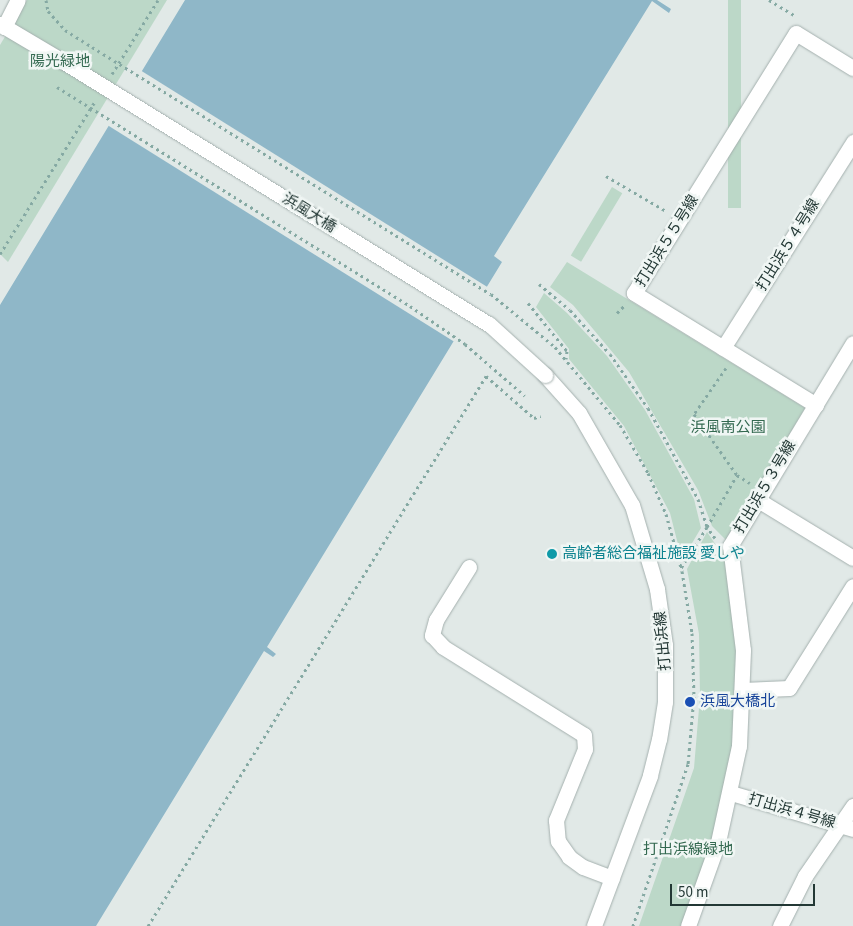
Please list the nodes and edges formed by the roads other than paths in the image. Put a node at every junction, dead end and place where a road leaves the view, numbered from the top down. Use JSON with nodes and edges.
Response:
{"nodes":[{"id":1,"x":18,"y":0,"type":"edge"},
{"id":2,"x":2,"y":25,"type":"edge"},
{"id":3,"x":853,"y":68,"type":"edge"},
{"id":4,"x":853,"y":142,"type":"edge"},
{"id":5,"x":853,"y":343,"type":"edge"},
{"id":6,"x":729,"y":352,"type":"junction"},
{"id":7,"x":545,"y":375,"type":"joint"},
{"id":8,"x":816,"y":405,"type":"junction"},
{"id":9,"x":760,"y":495,"type":"junction"},
{"id":10,"x":853,"y":558,"type":"edge"},
{"id":11,"x":469,"y":567,"type":"dead end"},
{"id":12,"x":853,"y":586,"type":"edge"},
{"id":13,"x":743,"y":690,"type":"junction"},
{"id":14,"x":730,"y":793,"type":"junction"},
{"id":15,"x":853,"y":806,"type":"edge"},
{"id":16,"x":847,"y":827,"type":"edge"},
{"id":17,"x":612,"y":878,"type":"junction"},
{"id":18,"x":594,"y":926,"type":"edge"},
{"id":19,"x":688,"y":926,"type":"edge"},
{"id":20,"x":780,"y":926,"type":"edge"}],
"edges":[{"from":1,"to":2,"type":"street"},
{"from":2,"to":7,"type":"street","name":"浜風大橋","bridge":true},
{"from":3,"to":6,"type":"street","name":"打出浜５５号線"},
{"from":4,"to":6,"type":"street","name":"打出浜５４号線"},
{"from":5,"to":8,"type":"street","name":"打出浜５３号線"},
{"from":6,"to":8,"type":"street","name":"打出浜５５号線"},
{"from":7,"to":17,"type":"street","name":"打出浜線"},
{"from":8,"to":9,"type":"street","name":"打出浜５３号線"},
{"from":9,"to":10,"type":"street"},
{"from":9,"to":13,"type":"street","name":"打出浜５３号線"},
{"from":11,"to":17,"type":"street"},
{"from":12,"to":13,"type":"street"},
{"from":13,"to":14,"type":"street","name":"打出浜５３号線"},
{"from":14,"to":16,"type":"street","name":"打出浜４号線"},
{"from":14,"to":19,"type":"street","name":"打出浜５３号線"},
{"from":15,"to":16,"type":"street"},
{"from":16,"to":20,"type":"street"},
{"from":17,"to":18,"type":"street","name":"打出浜線"}]}
